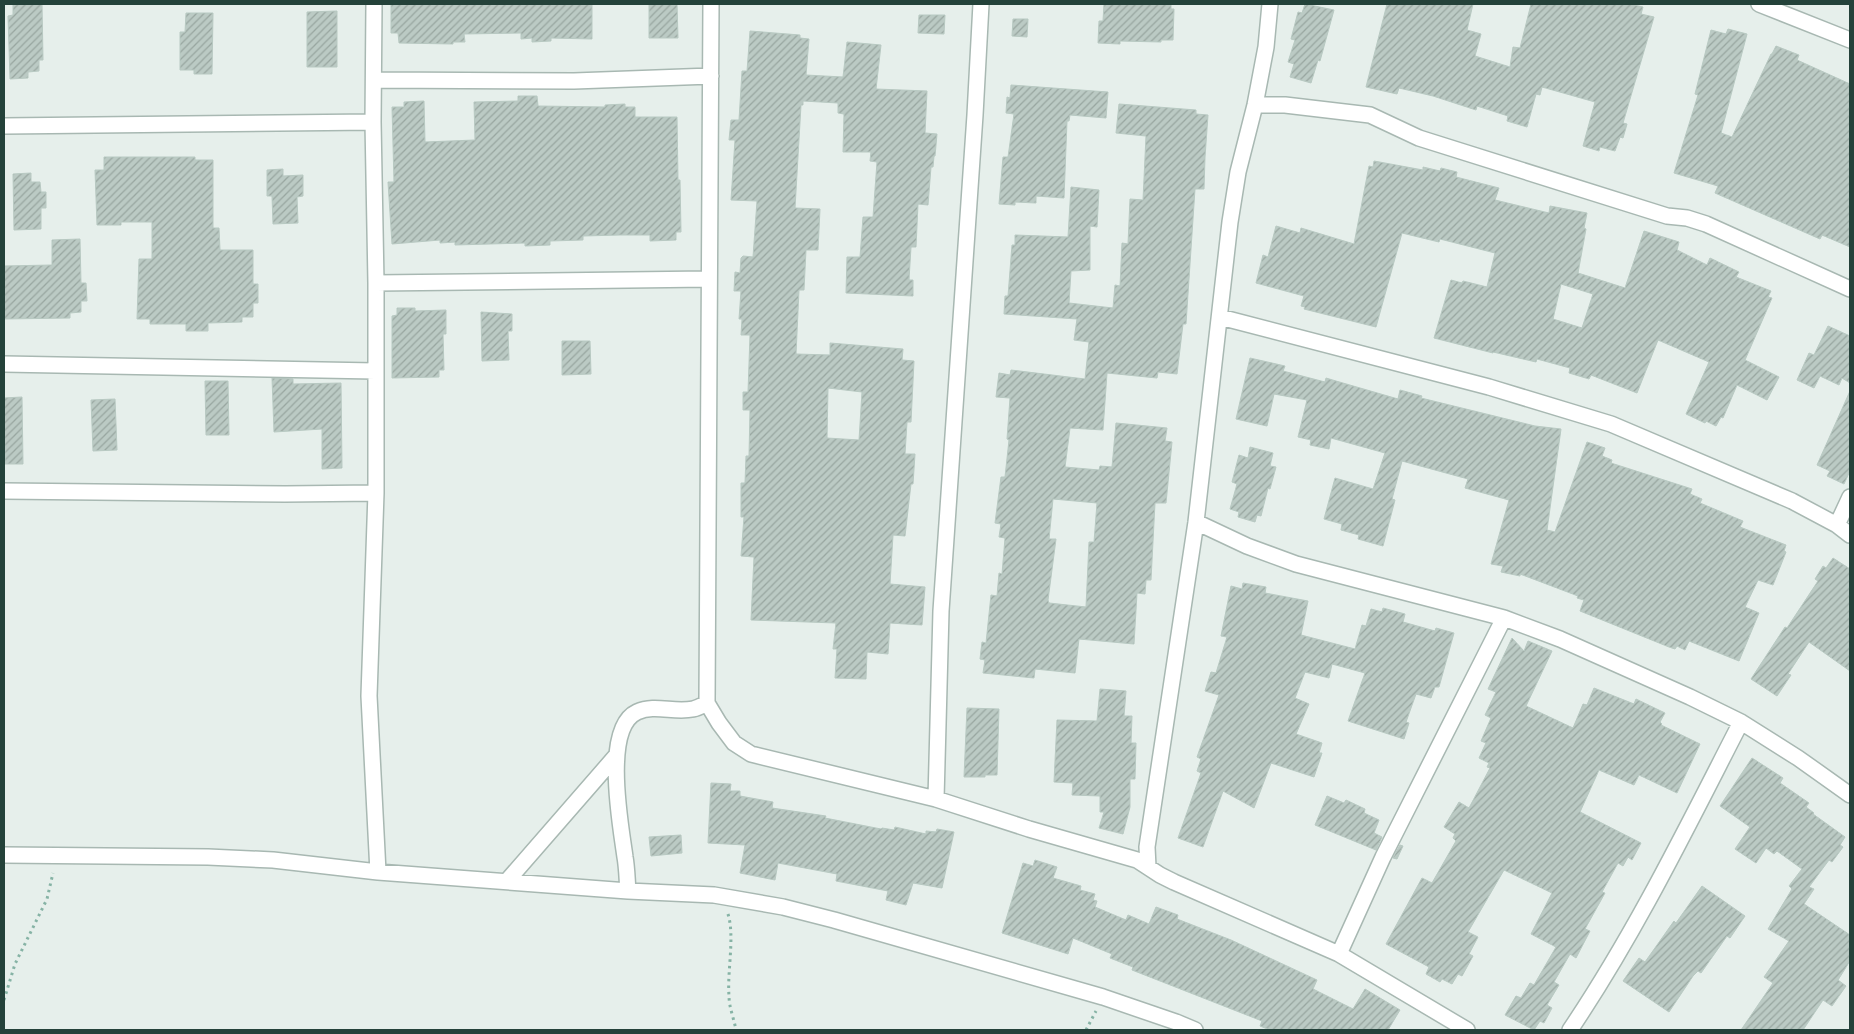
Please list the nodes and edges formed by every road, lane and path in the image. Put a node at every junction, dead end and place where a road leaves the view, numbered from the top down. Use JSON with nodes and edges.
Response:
{"nodes":[{"id":1,"x":374,"y":4,"type":"edge"},
{"id":2,"x":711,"y":4,"type":"edge"},
{"id":3,"x":981,"y":4,"type":"edge"},
{"id":4,"x":1270,"y":4,"type":"edge"},
{"id":5,"x":1759,"y":4,"type":"edge"},
{"id":6,"x":1850,"y":40,"type":"edge"},
{"id":7,"x":712,"y":76,"type":"junction"},
{"id":8,"x":374,"y":80,"type":"junction"},
{"id":9,"x":1255,"y":105,"type":"junction"},
{"id":10,"x":373,"y":122,"type":"junction"},
{"id":11,"x":4,"y":126,"type":"edge"},
{"id":12,"x":708,"y":279,"type":"junction"},
{"id":13,"x":376,"y":282,"type":"junction"},
{"id":14,"x":1850,"y":289,"type":"edge"},
{"id":15,"x":1220,"y":317,"type":"junction"},
{"id":16,"x":4,"y":364,"type":"edge"},
{"id":17,"x":375,"y":370,"type":"junction"},
{"id":18,"x":4,"y":491,"type":"edge"},
{"id":19,"x":376,"y":493,"type":"junction"},
{"id":20,"x":1850,"y":497,"type":"edge"},
{"id":21,"x":1196,"y":522,"type":"junction"},
{"id":22,"x":1837,"y":525,"type":"junction"},
{"id":23,"x":1850,"y":535,"type":"edge"},
{"id":24,"x":1504,"y":618,"type":"junction"},
{"id":25,"x":707,"y":703,"type":"junction"},
{"id":26,"x":1741,"y":722,"type":"junction"},
{"id":27,"x":616,"y":757,"type":"junction"},
{"id":28,"x":1850,"y":795,"type":"edge"},
{"id":29,"x":936,"y":799,"type":"junction"},
{"id":30,"x":4,"y":855,"type":"edge"},
{"id":31,"x":57,"y":856,"type":"junction"},
{"id":32,"x":1148,"y":866,"type":"junction"},
{"id":33,"x":378,"y":872,"type":"junction"},
{"id":34,"x":507,"y":881,"type":"junction"},
{"id":35,"x":628,"y":891,"type":"junction"},
{"id":36,"x":722,"y":896,"type":"junction"},
{"id":37,"x":1339,"y":954,"type":"junction"},
{"id":38,"x":4,"y":1000,"type":"edge"},
{"id":39,"x":736,"y":1030,"type":"edge"},
{"id":40,"x":1195,"y":1030,"type":"edge"},
{"id":41,"x":1467,"y":1030,"type":"edge"},
{"id":42,"x":1570,"y":1030,"type":"edge"}],
"edges":[{"from":1,"to":8,"type":"street"},
{"from":2,"to":7,"type":"street"},
{"from":3,"to":29,"type":"street"},
{"from":4,"to":9,"type":"street"},
{"from":5,"to":6,"type":"street"},
{"from":7,"to":8,"type":"street"},
{"from":7,"to":12,"type":"street"},
{"from":8,"to":10,"type":"street"},
{"from":9,"to":14,"type":"street"},
{"from":9,"to":15,"type":"street"},
{"from":10,"to":11,"type":"street"},
{"from":10,"to":13,"type":"street"},
{"from":12,"to":13,"type":"street"},
{"from":12,"to":25,"type":"street"},
{"from":13,"to":17,"type":"street"},
{"from":15,"to":21,"type":"street"},
{"from":15,"to":22,"type":"street"},
{"from":16,"to":17,"type":"street"},
{"from":17,"to":19,"type":"street"},
{"from":18,"to":19,"type":"street"},
{"from":19,"to":33,"type":"street"},
{"from":20,"to":22,"type":"street"},
{"from":21,"to":24,"type":"street"},
{"from":21,"to":32,"type":"street"},
{"from":22,"to":23,"type":"street"},
{"from":24,"to":26,"type":"street"},
{"from":24,"to":37,"type":"street"},
{"from":25,"to":27,"type":"street"},
{"from":25,"to":29,"type":"street"},
{"from":26,"to":28,"type":"street"},
{"from":26,"to":42,"type":"street"},
{"from":27,"to":34,"type":"street"},
{"from":27,"to":35,"type":"street"},
{"from":29,"to":32,"type":"street"},
{"from":30,"to":31,"type":"street"},
{"from":31,"to":33,"type":"street"},
{"from":31,"to":38,"type":"path"},
{"from":32,"to":37,"type":"street"},
{"from":33,"to":34,"type":"street"},
{"from":34,"to":35,"type":"street"},
{"from":35,"to":36,"type":"street"},
{"from":36,"to":39,"type":"path"},
{"from":36,"to":40,"type":"street"},
{"from":37,"to":41,"type":"street"}]}
